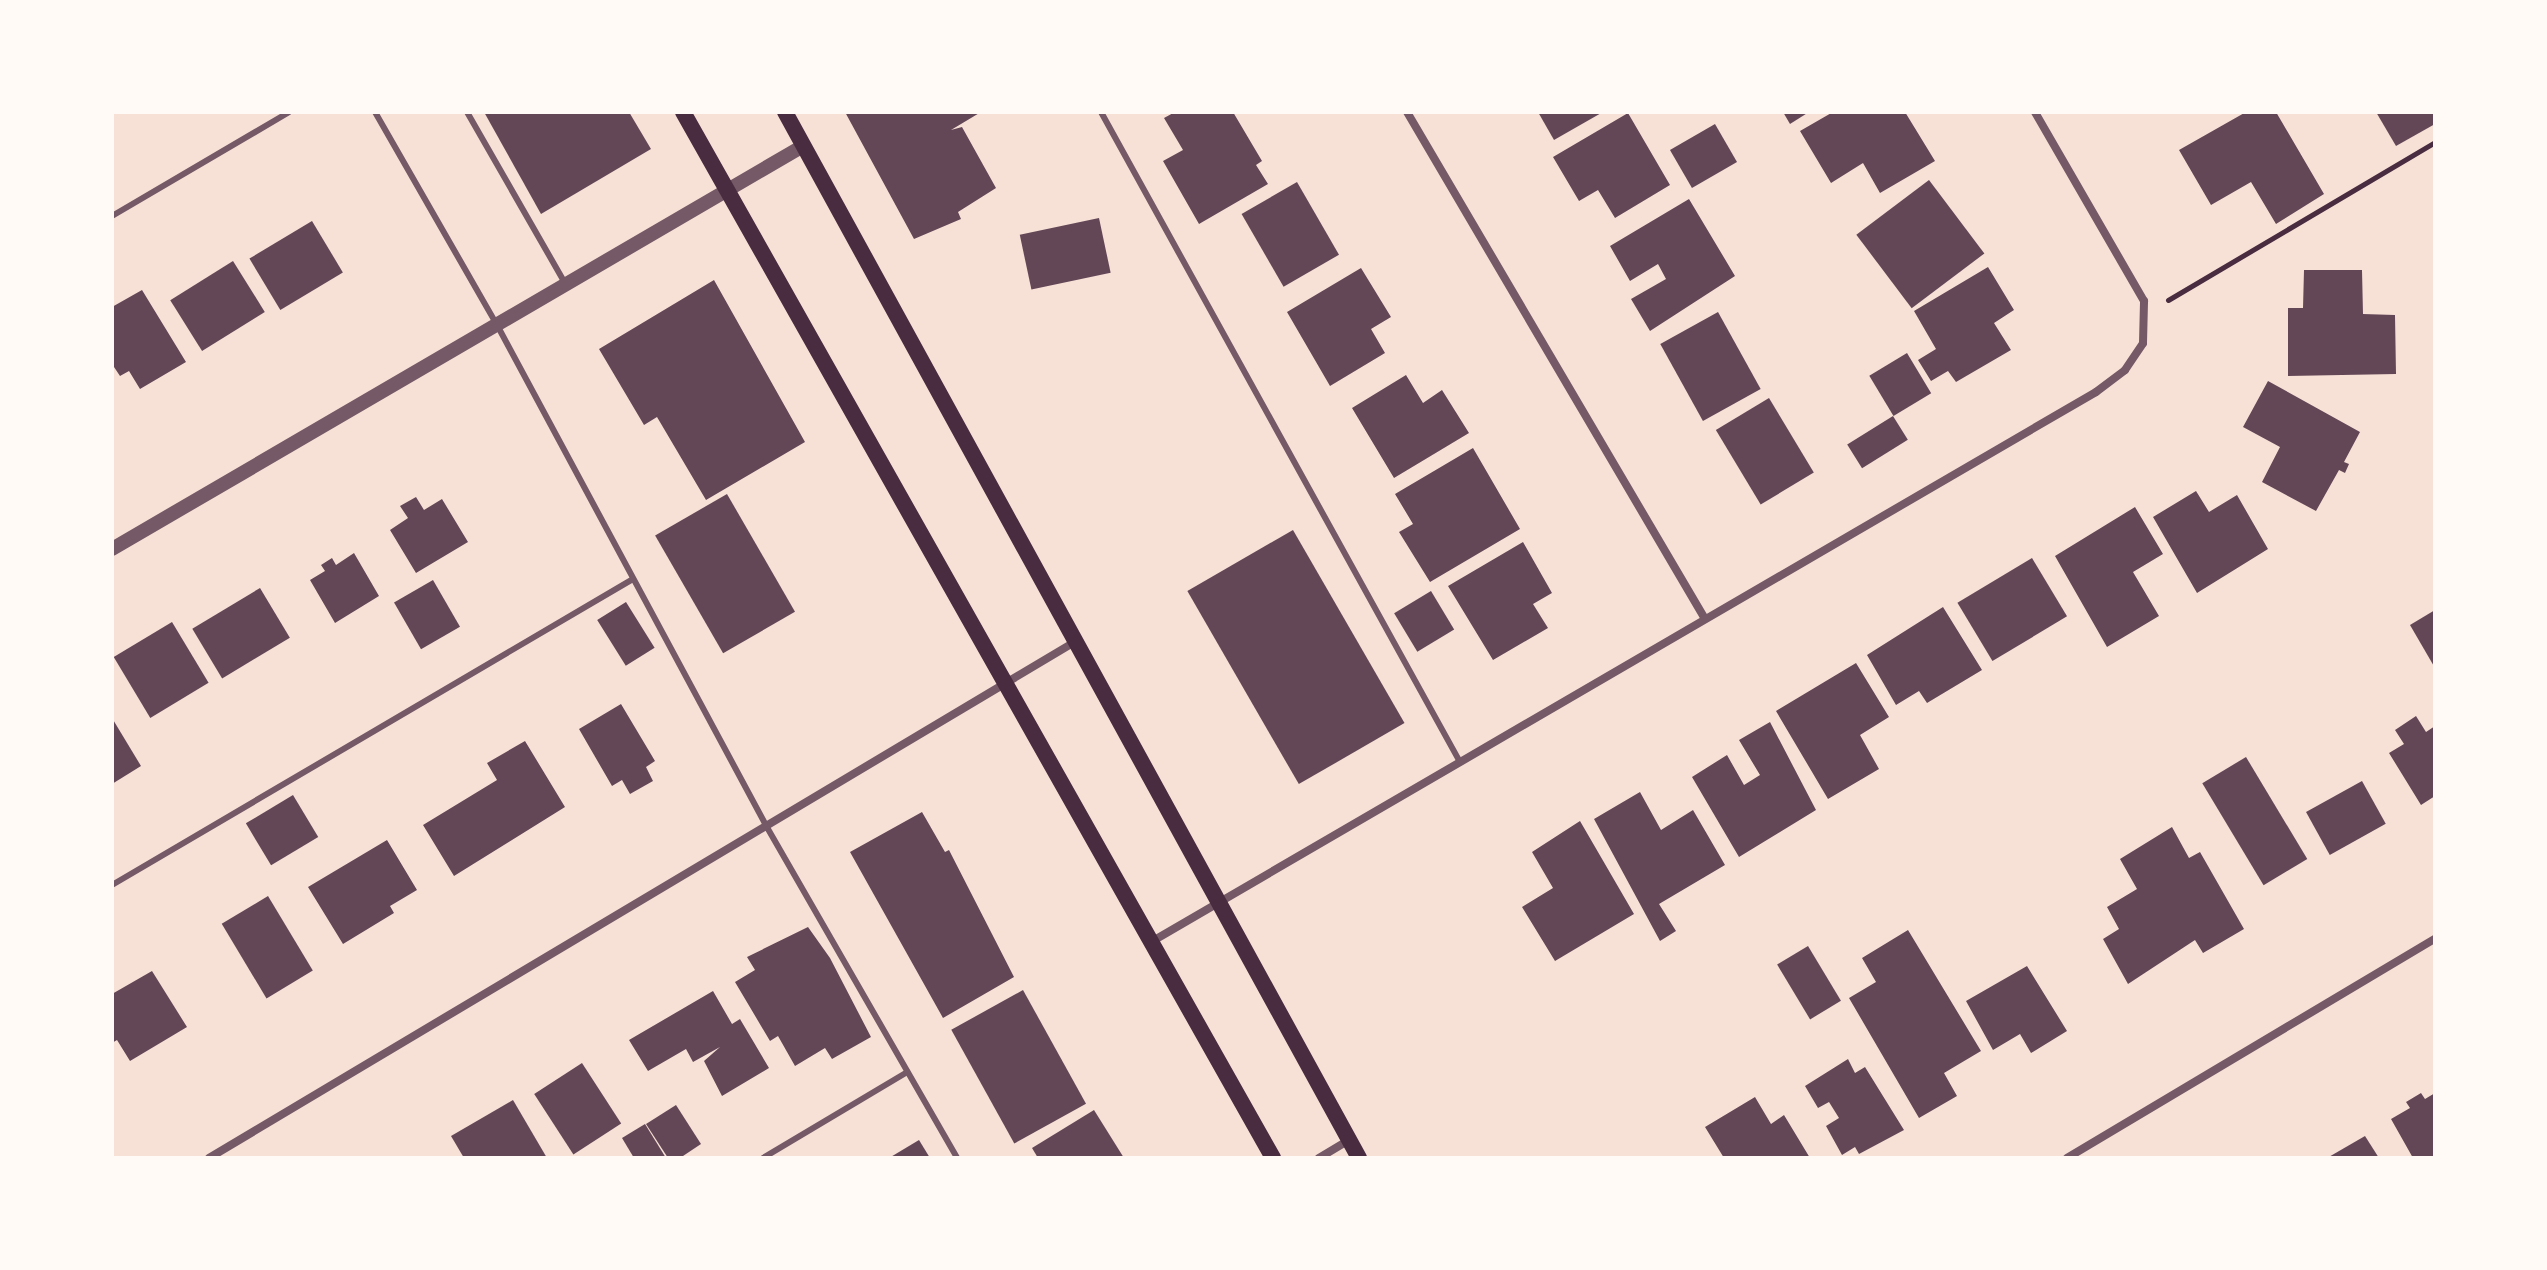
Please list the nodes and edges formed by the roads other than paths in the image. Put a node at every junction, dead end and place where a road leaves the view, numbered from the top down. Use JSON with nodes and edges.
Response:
{"nodes":[{"id":1,"x":289,"y":112,"type":"edge"},
{"id":2,"x":375,"y":112,"type":"edge"},
{"id":3,"x":467,"y":112,"type":"edge"},
{"id":4,"x":683,"y":112,"type":"edge"},
{"id":5,"x":785,"y":112,"type":"edge"},
{"id":6,"x":1101,"y":112,"type":"edge"},
{"id":7,"x":1407,"y":112,"type":"edge"},
{"id":8,"x":2035,"y":112,"type":"edge"},
{"id":9,"x":803,"y":146,"type":"junction"},
{"id":10,"x":726,"y":191,"type":"junction"},
{"id":11,"x":112,"y":216,"type":"edge"},
{"id":12,"x":565,"y":283,"type":"junction"},
{"id":13,"x":496,"y":323,"type":"junction"},
{"id":14,"x":112,"y":549,"type":"edge"},
{"id":15,"x":633,"y":579,"type":"junction"},
{"id":16,"x":1705,"y":619,"type":"junction"},
{"id":17,"x":1073,"y":643,"type":"junction"},
{"id":18,"x":1002,"y":686,"type":"junction"},
{"id":19,"x":1460,"y":762,"type":"junction"},
{"id":20,"x":768,"y":829,"type":"junction"},
{"id":21,"x":112,"y":885,"type":"edge"},
{"id":22,"x":1218,"y":903,"type":"junction"},
{"id":23,"x":2435,"y":939,"type":"edge"},
{"id":24,"x":1148,"y":943,"type":"junction"},
{"id":25,"x":907,"y":1072,"type":"junction"},
{"id":26,"x":1349,"y":1140,"type":"junction"},
{"id":27,"x":209,"y":1158,"type":"edge"},
{"id":28,"x":763,"y":1158,"type":"edge"},
{"id":29,"x":957,"y":1158,"type":"edge"},
{"id":30,"x":1273,"y":1158,"type":"edge"},
{"id":31,"x":1319,"y":1158,"type":"edge"},
{"id":32,"x":1359,"y":1158,"type":"edge"},
{"id":33,"x":2067,"y":1158,"type":"edge"}],
"edges":[{"from":1,"to":11,"type":"lane"},
{"from":2,"to":13,"type":"lane"},
{"from":3,"to":12,"type":"lane"},
{"from":4,"to":10,"type":"main road"},
{"from":5,"to":9,"type":"main road"},
{"from":6,"to":19,"type":"lane"},
{"from":7,"to":16,"type":"street"},
{"from":8,"to":16,"type":"street"},
{"from":9,"to":10,"type":"street"},
{"from":9,"to":17,"type":"main road"},
{"from":10,"to":12,"type":"street"},
{"from":10,"to":18,"type":"main road"},
{"from":12,"to":13,"type":"street"},
{"from":13,"to":14,"type":"street"},
{"from":13,"to":15,"type":"lane"},
{"from":15,"to":20,"type":"lane"},
{"from":15,"to":21,"type":"lane"},
{"from":16,"to":19,"type":"street"},
{"from":17,"to":18,"type":"street"},
{"from":17,"to":22,"type":"main road"},
{"from":18,"to":20,"type":"street"},
{"from":18,"to":24,"type":"main road"},
{"from":19,"to":22,"type":"street"},
{"from":20,"to":25,"type":"lane"},
{"from":20,"to":27,"type":"street"},
{"from":22,"to":24,"type":"street"},
{"from":22,"to":26,"type":"main road"},
{"from":23,"to":33,"type":"street"},
{"from":24,"to":30,"type":"main road"},
{"from":25,"to":28,"type":"lane"},
{"from":25,"to":29,"type":"lane"},
{"from":26,"to":31,"type":"street"},
{"from":26,"to":32,"type":"main road"}]}
